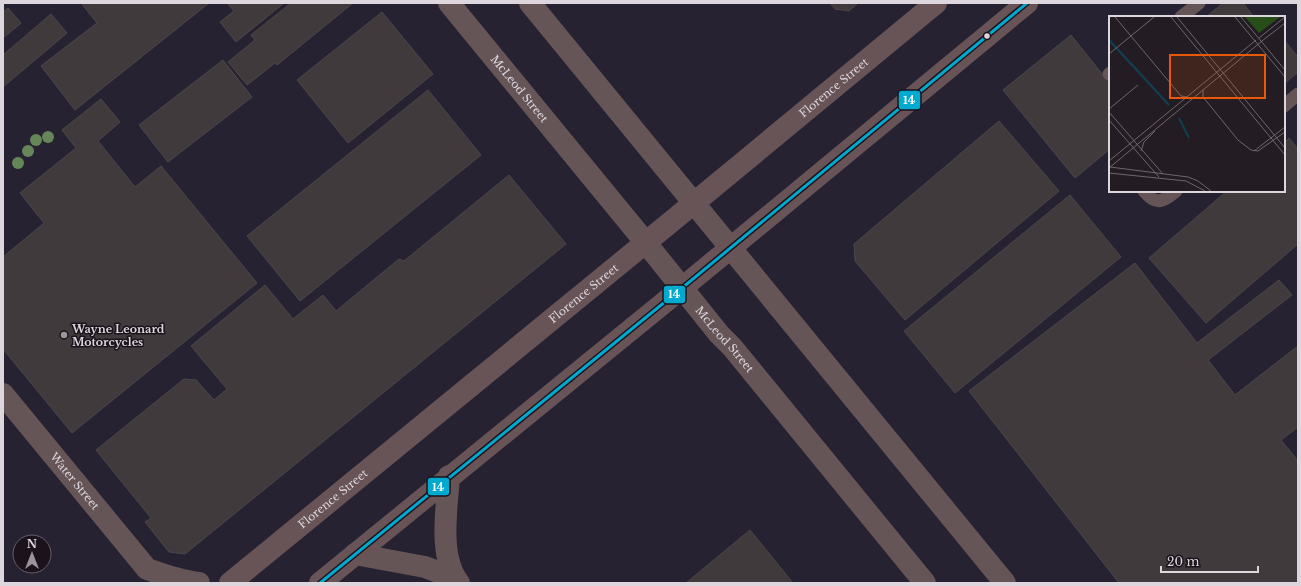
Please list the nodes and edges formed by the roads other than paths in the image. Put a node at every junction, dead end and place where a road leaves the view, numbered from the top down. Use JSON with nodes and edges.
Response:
{"nodes":[{"id":1,"x":449,"y":3,"type":"edge"},
{"id":2,"x":530,"y":3,"type":"edge"},
{"id":3,"x":936,"y":3,"type":"edge"},
{"id":4,"x":1026,"y":3,"type":"edge"},
{"id":5,"x":1199,"y":3,"type":"edge"},
{"id":6,"x":1182,"y":16,"type":"edge"},
{"id":7,"x":1298,"y":94,"type":"edge"},
{"id":8,"x":1285,"y":105,"type":"edge"},
{"id":9,"x":1145,"y":192,"type":"edge"},
{"id":10,"x":1174,"y":192,"type":"edge"},
{"id":11,"x":694,"y":203,"type":"junction"},
{"id":12,"x":646,"y":243,"type":"junction"},
{"id":13,"x":731,"y":247,"type":"junction"},
{"id":14,"x":682,"y":288,"type":"junction"},
{"id":15,"x":3,"y":394,"type":"edge"},
{"id":16,"x":449,"y":476,"type":"junction"},
{"id":17,"x":355,"y":554,"type":"junction"},
{"id":18,"x":149,"y":576,"type":"edge"},
{"id":19,"x":457,"y":580,"type":"edge"},
{"id":20,"x":199,"y":583,"type":"edge"},
{"id":21,"x":230,"y":583,"type":"edge"},
{"id":22,"x":320,"y":583,"type":"edge"},
{"id":23,"x":925,"y":583,"type":"edge"},
{"id":24,"x":1006,"y":583,"type":"edge"}],
"edges":[{"from":1,"to":12,"type":"street","name":"McLeod Street"},
{"from":2,"to":11,"type":"street"},
{"from":3,"to":11,"type":"main road","name":"Florence Street"},
{"from":4,"to":13,"type":"main road"},
{"from":5,"to":6,"type":"lane"},
{"from":7,"to":8,"type":"lane"},
{"from":9,"to":10,"type":"lane"},
{"from":11,"to":12,"type":"main road","name":"Florence Street"},
{"from":11,"to":13,"type":"street"},
{"from":12,"to":14,"type":"street","name":"McLeod Street"},
{"from":12,"to":21,"type":"main road","name":"Florence Street"},
{"from":13,"to":14,"type":"main road"},
{"from":13,"to":24,"type":"street"},
{"from":14,"to":16,"type":"main road"},
{"from":14,"to":23,"type":"street","name":"McLeod Street"},
{"from":15,"to":18,"type":"street","name":"Water Street"},
{"from":16,"to":17,"type":"main road"},
{"from":16,"to":19,"type":"street"},
{"from":17,"to":19,"type":"street"},
{"from":17,"to":22,"type":"main road"},
{"from":18,"to":20,"type":"street","name":"Water Street"}]}
